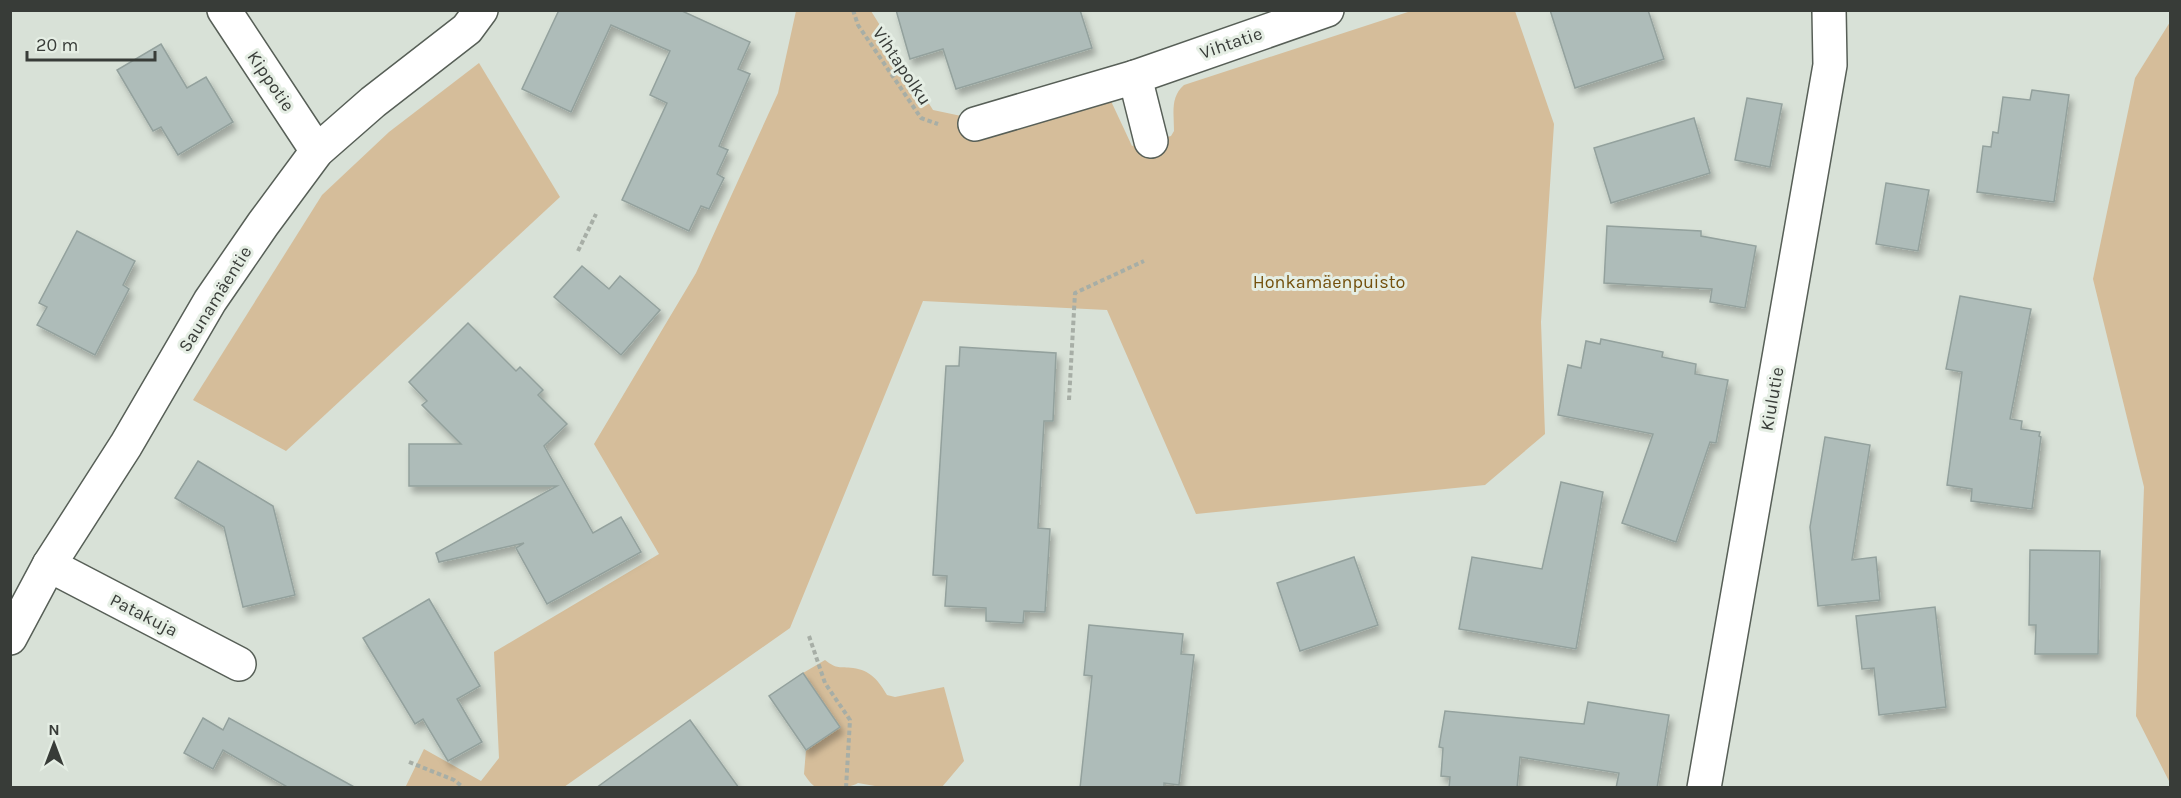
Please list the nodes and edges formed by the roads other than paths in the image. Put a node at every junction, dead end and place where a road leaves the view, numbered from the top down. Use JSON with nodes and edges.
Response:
{"nodes":[{"id":1,"x":224,"y":10,"type":"edge"},
{"id":2,"x":481,"y":10,"type":"edge"},
{"id":3,"x":1327,"y":10,"type":"edge"},
{"id":4,"x":1829,"y":10,"type":"edge"},
{"id":5,"x":1135,"y":77,"type":"junction"},
{"id":6,"x":975,"y":124,"type":"road end"},
{"id":7,"x":1151,"y":141,"type":"dead end"},
{"id":8,"x":317,"y":151,"type":"junction"},
{"id":9,"x":49,"y":565,"type":"junction"},
{"id":10,"x":10,"y":638,"type":"edge"},
{"id":11,"x":239,"y":664,"type":"dead end"},
{"id":12,"x":1704,"y":788,"type":"edge"}],
"edges":[{"from":1,"to":8,"type":"street","name":"Kippotie"},
{"from":2,"to":8,"type":"street","name":"Saunamäentie"},
{"from":3,"to":5,"type":"street","name":"Vihtatie"},
{"from":4,"to":12,"type":"street","name":"Kiulutie"},
{"from":5,"to":6,"type":"street","name":"Vihtatie"},
{"from":5,"to":7,"type":"street"},
{"from":8,"to":9,"type":"street","name":"Saunamäentie"},
{"from":9,"to":10,"type":"street","name":"Saunamäentie"},
{"from":9,"to":11,"type":"street","name":"Patakuja"}]}
